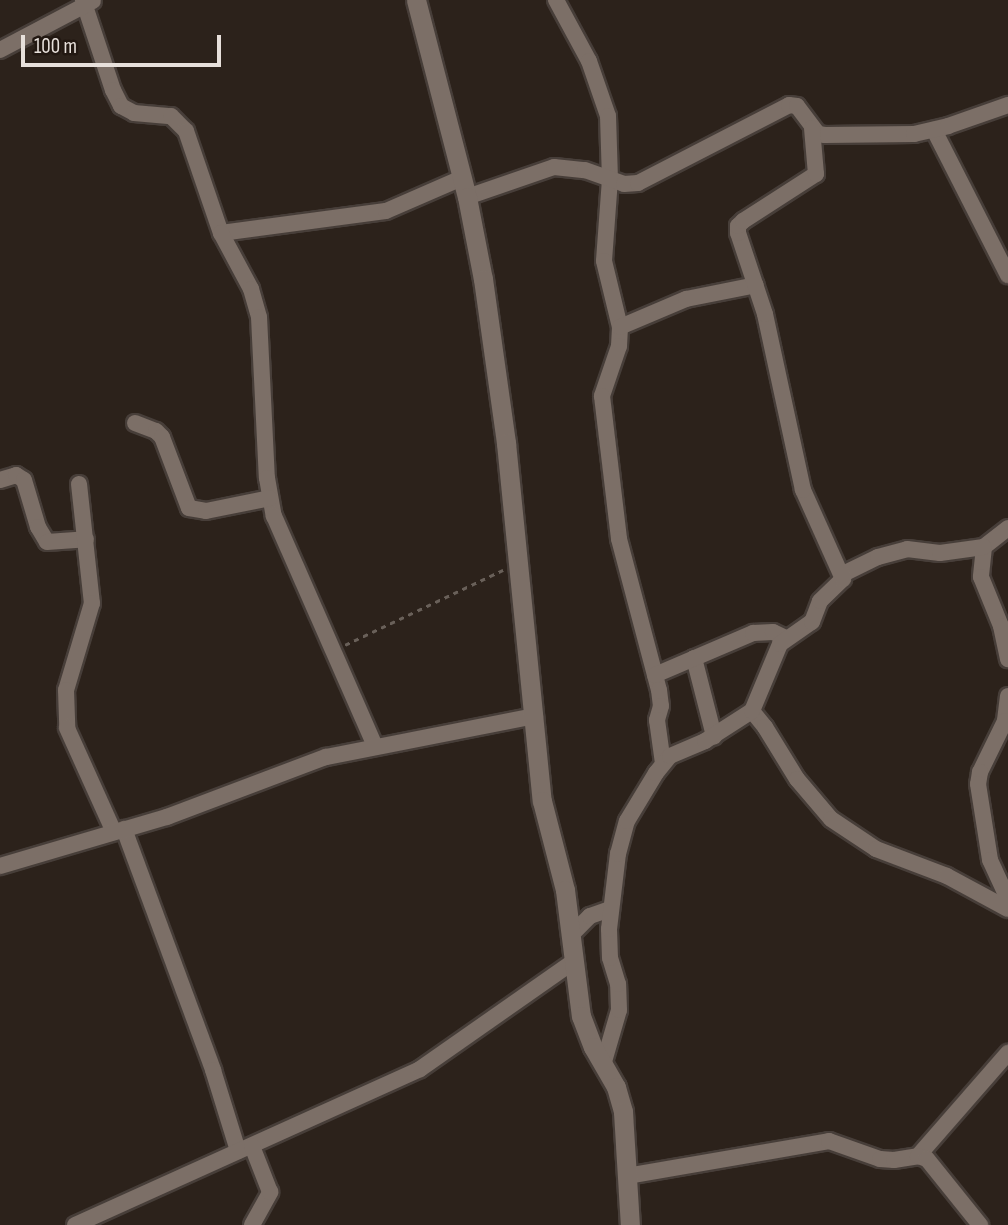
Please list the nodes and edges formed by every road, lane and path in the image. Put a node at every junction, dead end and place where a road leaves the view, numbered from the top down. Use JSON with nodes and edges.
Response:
{"nodes":[{"id":1,"x":416,"y":0,"type":"edge"},
{"id":2,"x":555,"y":0,"type":"edge"},
{"id":3,"x":88,"y":2,"type":"edge"},
{"id":4,"x":0,"y":50,"type":"edge"},
{"id":5,"x":1008,"y":105,"type":"edge"},
{"id":6,"x":812,"y":128,"type":"junction"},
{"id":7,"x":934,"y":130,"type":"junction"},
{"id":8,"x":610,"y":179,"type":"junction"},
{"id":9,"x":464,"y":188,"type":"junction"},
{"id":10,"x":221,"y":233,"type":"junction"},
{"id":11,"x":1008,"y":275,"type":"edge"},
{"id":12,"x":756,"y":285,"type":"junction"},
{"id":13,"x":620,"y":327,"type":"junction"},
{"id":14,"x":135,"y":423,"type":"dead end"},
{"id":15,"x":0,"y":480,"type":"edge"},
{"id":16,"x":79,"y":484,"type":"dead end"},
{"id":17,"x":270,"y":498,"type":"junction"},
{"id":18,"x":1008,"y":528,"type":"edge"},
{"id":19,"x":86,"y":539,"type":"junction"},
{"id":20,"x":984,"y":547,"type":"junction"},
{"id":21,"x":517,"y":564,"type":"junction"},
{"id":22,"x":843,"y":574,"type":"junction"},
{"id":23,"x":786,"y":638,"type":"junction"},
{"id":24,"x":332,"y":650,"type":"junction"},
{"id":25,"x":1007,"y":650,"type":"edge"},
{"id":26,"x":694,"y":658,"type":"junction"},
{"id":27,"x":655,"y":675,"type":"junction"},
{"id":28,"x":1008,"y":696,"type":"edge"},
{"id":29,"x":751,"y":711,"type":"junction"},
{"id":30,"x":535,"y":716,"type":"junction"},
{"id":31,"x":714,"y":736,"type":"junction"},
{"id":32,"x":374,"y":746,"type":"junction"},
{"id":33,"x":663,"y":763,"type":"junction"},
{"id":34,"x":119,"y":831,"type":"junction"},
{"id":35,"x":0,"y":866,"type":"edge"},
{"id":36,"x":1007,"y":899,"type":"edge"},
{"id":37,"x":610,"y":909,"type":"junction"},
{"id":38,"x":571,"y":934,"type":"junction"},
{"id":39,"x":573,"y":961,"type":"junction"},
{"id":40,"x":1008,"y":1053,"type":"edge"},
{"id":41,"x":603,"y":1065,"type":"junction"},
{"id":42,"x":245,"y":1148,"type":"junction"},
{"id":43,"x":918,"y":1156,"type":"junction"},
{"id":44,"x":627,"y":1176,"type":"junction"},
{"id":45,"x":75,"y":1225,"type":"edge"},
{"id":46,"x":252,"y":1225,"type":"edge"},
{"id":47,"x":630,"y":1225,"type":"edge"},
{"id":48,"x":980,"y":1225,"type":"edge"}],
"edges":[{"from":1,"to":9,"type":"street"},
{"from":2,"to":8,"type":"street"},
{"from":3,"to":4,"type":"street"},
{"from":3,"to":10,"type":"street"},
{"from":5,"to":7,"type":"street"},
{"from":6,"to":7,"type":"street"},
{"from":6,"to":8,"type":"street"},
{"from":6,"to":12,"type":"street"},
{"from":7,"to":11,"type":"street"},
{"from":8,"to":9,"type":"street"},
{"from":8,"to":13,"type":"street"},
{"from":9,"to":10,"type":"street"},
{"from":9,"to":21,"type":"street"},
{"from":10,"to":17,"type":"street"},
{"from":12,"to":13,"type":"street"},
{"from":12,"to":22,"type":"street"},
{"from":13,"to":27,"type":"street"},
{"from":14,"to":17,"type":"street"},
{"from":15,"to":19,"type":"street"},
{"from":16,"to":19,"type":"street"},
{"from":17,"to":24,"type":"street"},
{"from":18,"to":20,"type":"street"},
{"from":19,"to":34,"type":"street"},
{"from":20,"to":22,"type":"street"},
{"from":20,"to":25,"type":"street"},
{"from":21,"to":24,"type":"path"},
{"from":21,"to":30,"type":"street"},
{"from":22,"to":23,"type":"street"},
{"from":23,"to":26,"type":"street"},
{"from":23,"to":29,"type":"street"},
{"from":24,"to":32,"type":"street"},
{"from":26,"to":27,"type":"street"},
{"from":26,"to":31,"type":"street"},
{"from":27,"to":33,"type":"street"},
{"from":28,"to":36,"type":"street"},
{"from":29,"to":31,"type":"street"},
{"from":29,"to":36,"type":"street"},
{"from":30,"to":32,"type":"street"},
{"from":30,"to":38,"type":"street"},
{"from":31,"to":33,"type":"street"},
{"from":32,"to":34,"type":"street"},
{"from":33,"to":37,"type":"street"},
{"from":34,"to":35,"type":"street"},
{"from":34,"to":42,"type":"street"},
{"from":37,"to":38,"type":"street"},
{"from":37,"to":41,"type":"street"},
{"from":38,"to":39,"type":"street"},
{"from":39,"to":41,"type":"street"},
{"from":39,"to":42,"type":"street"},
{"from":40,"to":43,"type":"street"},
{"from":41,"to":44,"type":"street"},
{"from":42,"to":45,"type":"street"},
{"from":42,"to":46,"type":"street"},
{"from":43,"to":44,"type":"street"},
{"from":43,"to":48,"type":"street"},
{"from":44,"to":47,"type":"street"}]}
